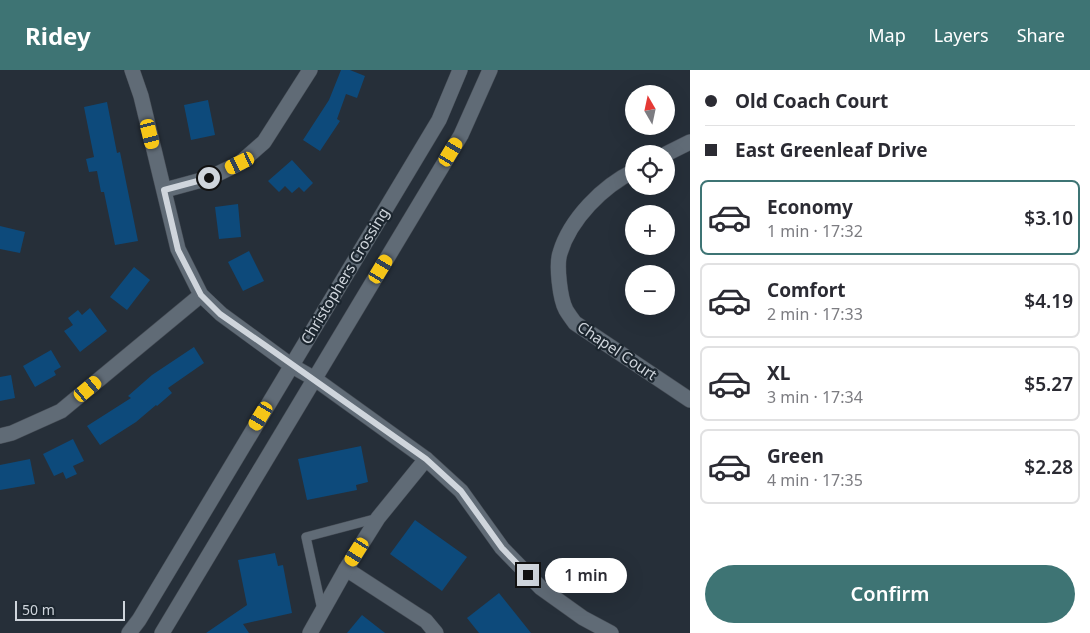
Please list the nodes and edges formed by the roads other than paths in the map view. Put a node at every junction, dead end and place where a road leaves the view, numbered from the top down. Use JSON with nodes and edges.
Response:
{"nodes":[{"id":1,"x":132,"y":70,"type":"edge"},
{"id":2,"x":310,"y":70,"type":"edge"},
{"id":3,"x":460,"y":70,"type":"edge"},
{"id":4,"x":490,"y":70,"type":"edge"},
{"id":5,"x":690,"y":142,"type":"edge"},
{"id":6,"x":675,"y":150,"type":"edge"},
{"id":7,"x":625,"y":176,"type":"edge"},
{"id":8,"x":164,"y":190,"type":"junction"},
{"id":9,"x":201,"y":295,"type":"junction"},
{"id":10,"x":292,"y":366,"type":"junction"},
{"id":11,"x":315,"y":380,"type":"junction"},
{"id":12,"x":690,"y":400,"type":"edge"},
{"id":13,"x":0,"y":436,"type":"edge"},
{"id":14,"x":426,"y":459,"type":"junction"},
{"id":15,"x":378,"y":518,"type":"junction"},
{"id":16,"x":346,"y":569,"type":"junction"},
{"id":17,"x":322,"y":610,"type":"junction"},
{"id":18,"x":129,"y":633,"type":"edge"},
{"id":19,"x":162,"y":633,"type":"edge"},
{"id":20,"x":310,"y":633,"type":"edge"},
{"id":21,"x":436,"y":633,"type":"edge"},
{"id":22,"x":611,"y":633,"type":"edge"}],
"edges":[{"from":1,"to":8,"type":"street"},
{"from":2,"to":8,"type":"street"},
{"from":3,"to":10,"type":"street","name":"Christophers Crossing"},
{"from":4,"to":11,"type":"street","name":"Christophers Crossing"},
{"from":5,"to":6,"type":"street"},
{"from":7,"to":12,"type":"street","name":"Chapel Court"},
{"from":8,"to":9,"type":"street"},
{"from":9,"to":10,"type":"street"},
{"from":9,"to":13,"type":"street"},
{"from":10,"to":11,"type":"street"},
{"from":10,"to":18,"type":"street","name":"Christophers Crossing"},
{"from":11,"to":14,"type":"street"},
{"from":11,"to":19,"type":"street","name":"Christophers Crossing"},
{"from":14,"to":15,"type":"street"},
{"from":14,"to":22,"type":"street"},
{"from":15,"to":16,"type":"street"},
{"from":15,"to":17,"type":"lane"},
{"from":16,"to":17,"type":"street"},
{"from":16,"to":21,"type":"street"},
{"from":17,"to":20,"type":"street"}]}
